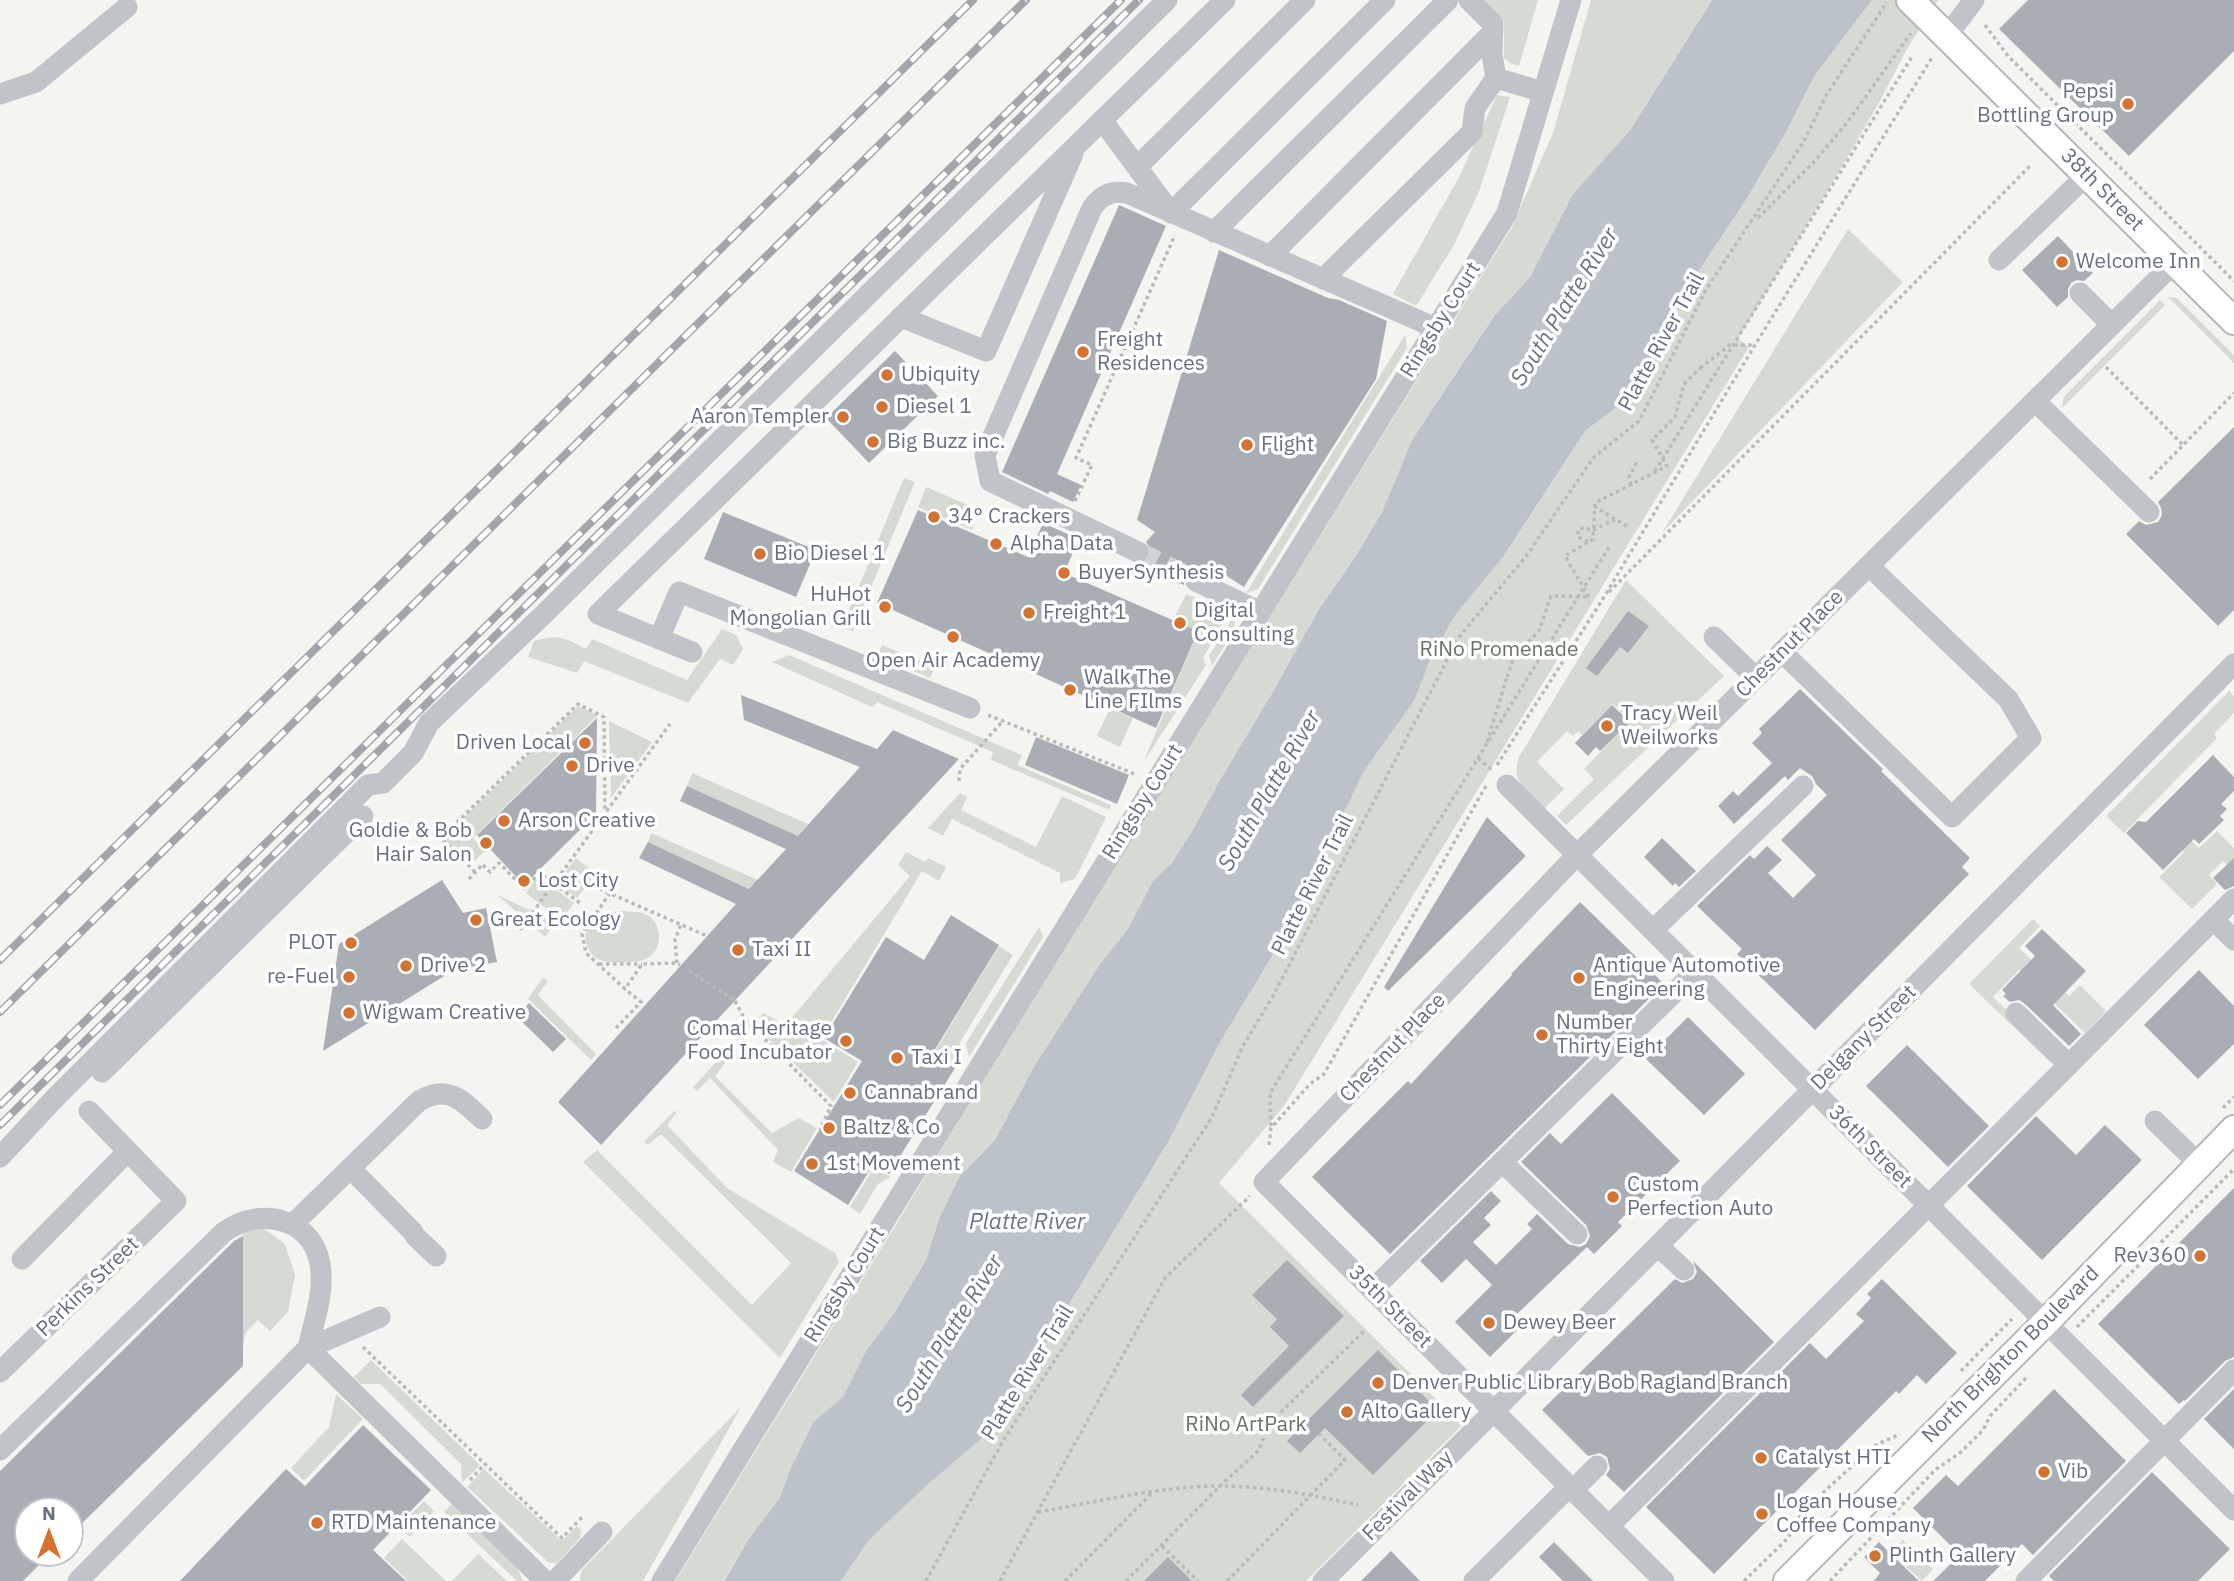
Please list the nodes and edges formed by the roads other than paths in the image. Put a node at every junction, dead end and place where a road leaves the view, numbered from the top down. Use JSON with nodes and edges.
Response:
{"nodes":[{"id":1,"x":1167,"y":0,"type":"edge"},
{"id":2,"x":1225,"y":0,"type":"edge"},
{"id":3,"x":1305,"y":0,"type":"edge"},
{"id":4,"x":1385,"y":0,"type":"edge"},
{"id":5,"x":1448,"y":0,"type":"edge"},
{"id":6,"x":1469,"y":0,"type":"edge"},
{"id":7,"x":1571,"y":0,"type":"edge"},
{"id":8,"x":1974,"y":0,"type":"edge"},
{"id":9,"x":1904,"y":2,"type":"edge"},
{"id":10,"x":127,"y":7,"type":"dead end"},
{"id":11,"x":1493,"y":32,"type":"junction"},
{"id":12,"x":1947,"y":36,"type":"junction"},
{"id":13,"x":1496,"y":78,"type":"junction"},
{"id":14,"x":1543,"y":92,"type":"junction"},
{"id":15,"x":0,"y":94,"type":"edge"},
{"id":16,"x":1102,"y":120,"type":"junction"},
{"id":17,"x":1078,"y":144,"type":"junction"},
{"id":18,"x":1137,"y":167,"type":"junction"},
{"id":19,"x":2087,"y":174,"type":"junction"},
{"id":20,"x":1175,"y":220,"type":"junction"},
{"id":21,"x":1214,"y":232,"type":"junction"},
{"id":22,"x":1270,"y":256,"type":"junction"},
{"id":23,"x":1999,"y":260,"type":"dead end"},
{"id":24,"x":2175,"y":262,"type":"junction"},
{"id":25,"x":1323,"y":279,"type":"junction"},
{"id":26,"x":2080,"y":293,"type":"dead end"},
{"id":27,"x":901,"y":317,"type":"junction"},
{"id":28,"x":2234,"y":321,"type":"edge"},
{"id":29,"x":2112,"y":325,"type":"junction"},
{"id":30,"x":1436,"y":328,"type":"junction"},
{"id":31,"x":2035,"y":401,"type":"junction"},
{"id":32,"x":2148,"y":512,"type":"dead end"},
{"id":33,"x":1138,"y":552,"type":"tunnel mouth"},
{"id":34,"x":1869,"y":566,"type":"junction"},
{"id":35,"x":1196,"y":581,"type":"tunnel mouth"},
{"id":36,"x":1260,"y":612,"type":"junction"},
{"id":37,"x":1714,"y":637,"type":"dead end"},
{"id":38,"x":659,"y":639,"type":"junction"},
{"id":39,"x":692,"y":652,"type":"dead end"},
{"id":40,"x":1782,"y":652,"type":"junction"},
{"id":41,"x":2234,"y":664,"type":"edge"},
{"id":42,"x":1756,"y":678,"type":"junction"},
{"id":43,"x":970,"y":708,"type":"road end"},
{"id":44,"x":1507,"y":785,"type":"dead end"},
{"id":45,"x":1803,"y":786,"type":"dead end"},
{"id":46,"x":363,"y":816,"type":"dead end"},
{"id":47,"x":1577,"y":855,"type":"junction"},
{"id":48,"x":2234,"y":899,"type":"edge"},
{"id":49,"x":2214,"y":920,"type":"junction"},
{"id":50,"x":1653,"y":930,"type":"junction"},
{"id":51,"x":2234,"y":940,"type":"edge"},
{"id":52,"x":1695,"y":972,"type":"junction"},
{"id":53,"x":2016,"y":1013,"type":"dead end"},
{"id":54,"x":2079,"y":1064,"type":"junction"},
{"id":55,"x":102,"y":1072,"type":"dead end"},
{"id":56,"x":1812,"y":1090,"type":"junction"},
{"id":57,"x":89,"y":1111,"type":"dead end"},
{"id":58,"x":482,"y":1119,"type":"dead end"},
{"id":59,"x":2155,"y":1121,"type":"dead end"},
{"id":60,"x":2234,"y":1129,"type":"edge"},
{"id":61,"x":128,"y":1151,"type":"junction"},
{"id":62,"x":0,"y":1157,"type":"edge"},
{"id":63,"x":1503,"y":1162,"type":"junction"},
{"id":64,"x":2199,"y":1164,"type":"junction"},
{"id":65,"x":350,"y":1168,"type":"junction"},
{"id":66,"x":1264,"y":1182,"type":"joint"},
{"id":67,"x":1929,"y":1206,"type":"junction"},
{"id":68,"x":292,"y":1225,"type":"junction"},
{"id":69,"x":1577,"y":1234,"type":"dead end"},
{"id":70,"x":1658,"y":1246,"type":"junction"},
{"id":71,"x":436,"y":1256,"type":"dead end"},
{"id":72,"x":22,"y":1259,"type":"dead end"},
{"id":73,"x":1684,"y":1270,"type":"dead end"},
{"id":74,"x":1372,"y":1290,"type":"junction"},
{"id":75,"x":380,"y":1317,"type":"dead end"},
{"id":76,"x":2046,"y":1322,"type":"junction"},
{"id":77,"x":308,"y":1348,"type":"junction"},
{"id":78,"x":2234,"y":1370,"type":"edge"},
{"id":79,"x":0,"y":1372,"type":"edge"},
{"id":80,"x":1494,"y":1411,"type":"junction"},
{"id":81,"x":2165,"y":1441,"type":"junction"},
{"id":82,"x":0,"y":1450,"type":"edge"},
{"id":83,"x":1597,"y":1466,"type":"dead end"},
{"id":84,"x":1571,"y":1488,"type":"junction"},
{"id":85,"x":2234,"y":1510,"type":"edge"},
{"id":86,"x":1609,"y":1526,"type":"junction"},
{"id":87,"x":602,"y":1532,"type":"dead end"},
{"id":88,"x":78,"y":1581,"type":"edge"},
{"id":89,"x":545,"y":1581,"type":"edge"},
{"id":90,"x":555,"y":1581,"type":"edge"},
{"id":91,"x":662,"y":1581,"type":"edge"},
{"id":92,"x":1323,"y":1581,"type":"edge"},
{"id":93,"x":1474,"y":1581,"type":"edge"},
{"id":94,"x":1664,"y":1581,"type":"edge"},
{"id":95,"x":1787,"y":1581,"type":"edge"},
{"id":96,"x":2026,"y":1581,"type":"edge"}],
"edges":[{"from":1,"to":62,"type":"street"},
{"from":2,"to":16,"type":"street"},
{"from":3,"to":18,"type":"street"},
{"from":4,"to":20,"type":"street"},
{"from":5,"to":21,"type":"street"},
{"from":6,"to":11,"type":"street"},
{"from":7,"to":14,"type":"street","name":"Ringsby Court"},
{"from":8,"to":12,"type":"street"},
{"from":9,"to":12,"type":"main road","name":"38th Street"},
{"from":10,"to":15,"type":"street"},
{"from":11,"to":13,"type":"street"},
{"from":11,"to":22,"type":"street"},
{"from":12,"to":19,"type":"main road","name":"38th Street"},
{"from":13,"to":14,"type":"street"},
{"from":13,"to":25,"type":"street"},
{"from":14,"to":30,"type":"street","name":"Ringsby Court"},
{"from":16,"to":17,"type":"street"},
{"from":16,"to":18,"type":"street"},
{"from":17,"to":27,"type":"street"},
{"from":17,"to":27,"type":"street"},
{"from":18,"to":20,"type":"street"},
{"from":19,"to":23,"type":"street"},
{"from":19,"to":24,"type":"main road","name":"38th Street"},
{"from":20,"to":21,"type":"street"},
{"from":20,"to":33,"type":"street"},
{"from":21,"to":22,"type":"street"},
{"from":22,"to":25,"type":"street"},
{"from":24,"to":28,"type":"main road","name":"38th Street"},
{"from":24,"to":29,"type":"street","name":"Chestnut Place"},
{"from":25,"to":30,"type":"street"},
{"from":26,"to":29,"type":"street"},
{"from":27,"to":38,"type":"street"},
{"from":29,"to":31,"type":"street","name":"Chestnut Place"},
{"from":30,"to":36,"type":"street","name":"Ringsby Court"},
{"from":31,"to":32,"type":"street"},
{"from":31,"to":34,"type":"street","name":"Chestnut Place"},
{"from":34,"to":40,"type":"street","name":"Chestnut Place"},
{"from":34,"to":40,"type":"street"},
{"from":35,"to":36,"type":"street"},
{"from":36,"to":91,"type":"street","name":"Ringsby Court"},
{"from":37,"to":42,"type":"street"},
{"from":38,"to":39,"type":"street"},
{"from":38,"to":43,"type":"street"},
{"from":40,"to":42,"type":"street","name":"Chestnut Place"},
{"from":41,"to":56,"type":"street","name":"Delgany Street"},
{"from":42,"to":47,"type":"street","name":"Chestnut Place"},
{"from":44,"to":47,"type":"street","name":"36th Street"},
{"from":45,"to":50,"type":"street"},
{"from":46,"to":55,"type":"street"},
{"from":47,"to":50,"type":"street","name":"36th Street"},
{"from":47,"to":66,"type":"street","name":"Chestnut Place"},
{"from":48,"to":49,"type":"street"},
{"from":49,"to":51,"type":"street"},
{"from":49,"to":54,"type":"street"},
{"from":50,"to":52,"type":"street","name":"36th Street"},
{"from":52,"to":56,"type":"street","name":"36th Street"},
{"from":52,"to":63,"type":"street"},
{"from":53,"to":54,"type":"street"},
{"from":54,"to":67,"type":"street"},
{"from":56,"to":67,"type":"street","name":"36th Street"},
{"from":56,"to":70,"type":"street","name":"Delgany Street"},
{"from":57,"to":61,"type":"street"},
{"from":58,"to":65,"type":"street"},
{"from":59,"to":64,"type":"street"},
{"from":60,"to":64,"type":"main road","name":"North Brighton Boulevard"},
{"from":61,"to":72,"type":"street"},
{"from":61,"to":79,"type":"street","name":"Perkins Street"},
{"from":63,"to":69,"type":"street"},
{"from":63,"to":74,"type":"street"},
{"from":64,"to":76,"type":"main road","name":"North Brighton Boulevard"},
{"from":65,"to":68,"type":"street"},
{"from":65,"to":71,"type":"street"},
{"from":66,"to":74,"type":"street","name":"35th Street"},
{"from":67,"to":76,"type":"street","name":"36th Street"},
{"from":67,"to":86,"type":"street"},
{"from":68,"to":77,"type":"street"},
{"from":68,"to":82,"type":"street"},
{"from":70,"to":73,"type":"street"},
{"from":70,"to":80,"type":"street","name":"Delgany Street"},
{"from":74,"to":80,"type":"street","name":"35th Street"},
{"from":75,"to":77,"type":"street"},
{"from":76,"to":81,"type":"street","name":"36th Street"},
{"from":76,"to":95,"type":"main road","name":"North Brighton Boulevard"},
{"from":77,"to":88,"type":"street"},
{"from":77,"to":89,"type":"street"},
{"from":78,"to":81,"type":"street"},
{"from":80,"to":84,"type":"street","name":"35th Street"},
{"from":80,"to":92,"type":"street","name":"Festival Way"},
{"from":81,"to":85,"type":"street","name":"36th Street"},
{"from":81,"to":96,"type":"street"},
{"from":83,"to":84,"type":"street"},
{"from":84,"to":86,"type":"street","name":"35th Street"},
{"from":84,"to":93,"type":"street"},
{"from":86,"to":94,"type":"street","name":"35th Street"},
{"from":87,"to":90,"type":"street"}]}
